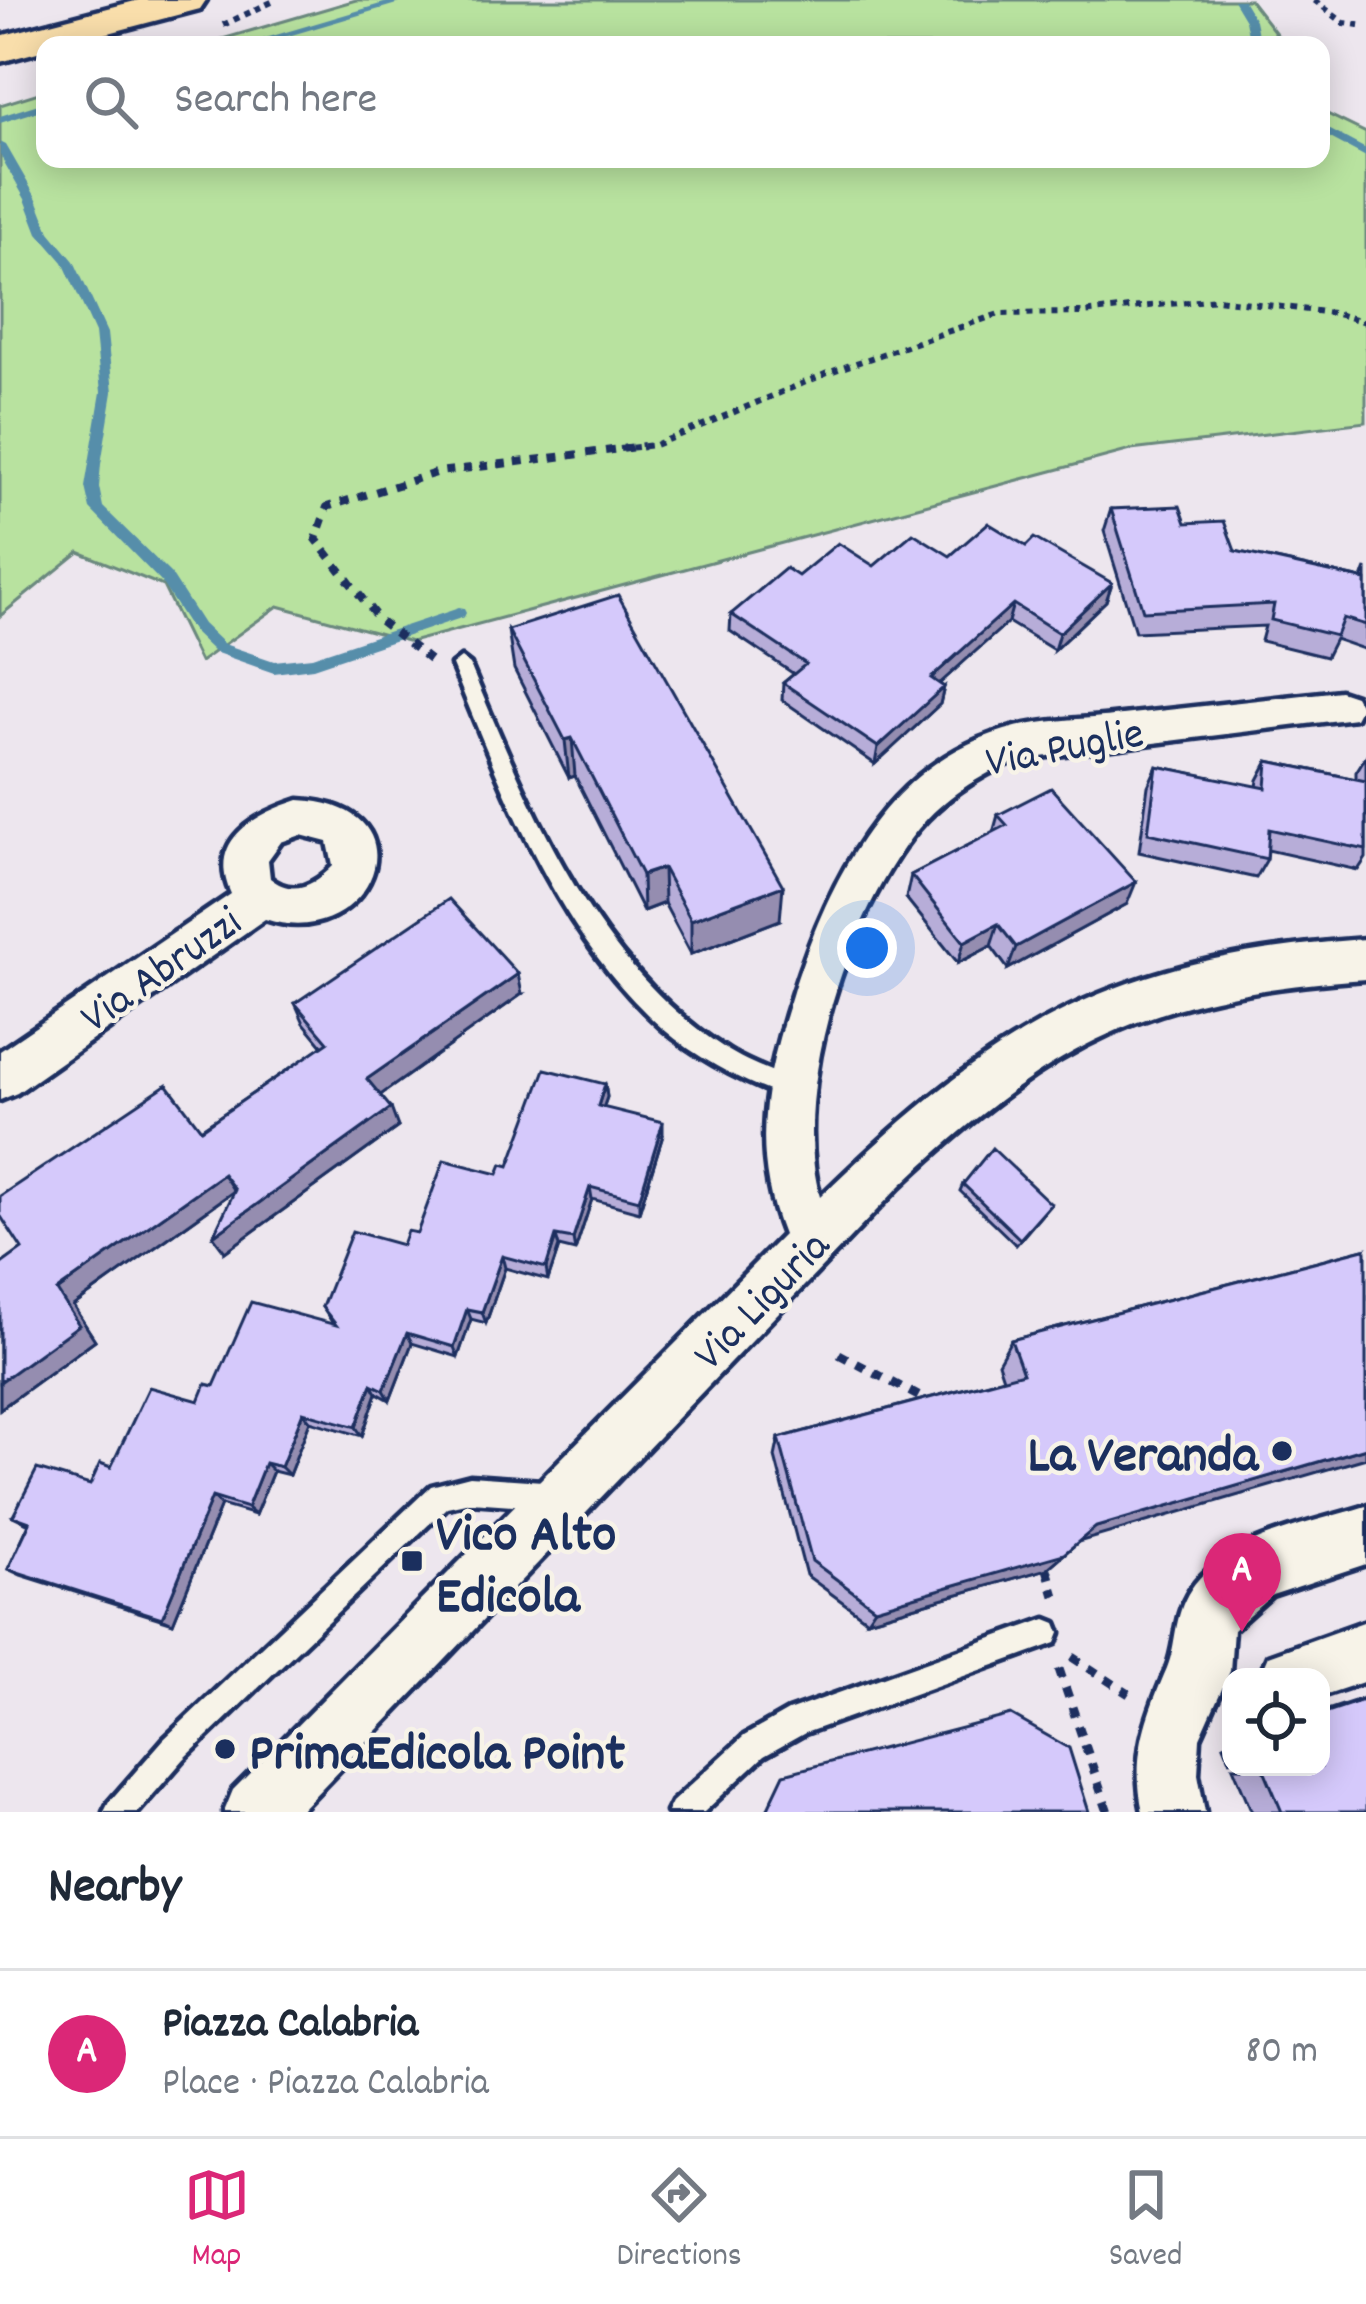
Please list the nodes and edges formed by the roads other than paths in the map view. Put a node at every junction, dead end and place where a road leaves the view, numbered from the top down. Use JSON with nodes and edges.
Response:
{"nodes":[{"id":1,"x":185,"y":0,"type":"edge"},
{"id":2,"x":49,"y":36,"type":"edge"},
{"id":3,"x":36,"y":39,"type":"edge"},
{"id":4,"x":0,"y":49,"type":"edge"},
{"id":5,"x":461,"y":665,"type":"road end"},
{"id":6,"x":1340,"y":707,"type":"dead end"},
{"id":7,"x":260,"y":898,"type":"dead end"},
{"id":8,"x":1366,"y":959,"type":"edge"},
{"id":9,"x":0,"y":1078,"type":"edge"},
{"id":10,"x":789,"y":1089,"type":"junction"},
{"id":11,"x":812,"y":1242,"type":"junction"},
{"id":12,"x":568,"y":1496,"type":"junction"},
{"id":13,"x":1366,"y":1535,"type":"edge"},
{"id":14,"x":1046,"y":1634,"type":"road end"},
{"id":15,"x":1366,"y":1651,"type":"edge"},
{"id":16,"x":1316,"y":1668,"type":"edge"},
{"id":17,"x":1215,"y":1678,"type":"edge"},
{"id":18,"x":119,"y":1812,"type":"edge"},
{"id":19,"x":255,"y":1812,"type":"edge"},
{"id":20,"x":682,"y":1812,"type":"edge"},
{"id":21,"x":1174,"y":1812,"type":"edge"}],
"edges":[{"from":1,"to":2,"type":"main road"},
{"from":3,"to":4,"type":"main road"},
{"from":5,"to":10,"type":"lane"},
{"from":6,"to":10,"type":"street","name":"Via Puglie"},
{"from":7,"to":9,"type":"street","name":"Via Abruzzi"},
{"from":8,"to":11,"type":"street","name":"Via Liguria"},
{"from":10,"to":11,"type":"street","name":"Via Puglie"},
{"from":11,"to":12,"type":"street","name":"Via Liguria"},
{"from":12,"to":18,"type":"lane"},
{"from":12,"to":19,"type":"street","name":"Via Liguria"},
{"from":13,"to":17,"type":"street"},
{"from":14,"to":20,"type":"lane"},
{"from":15,"to":16,"type":"street"},
{"from":17,"to":21,"type":"street"}]}
